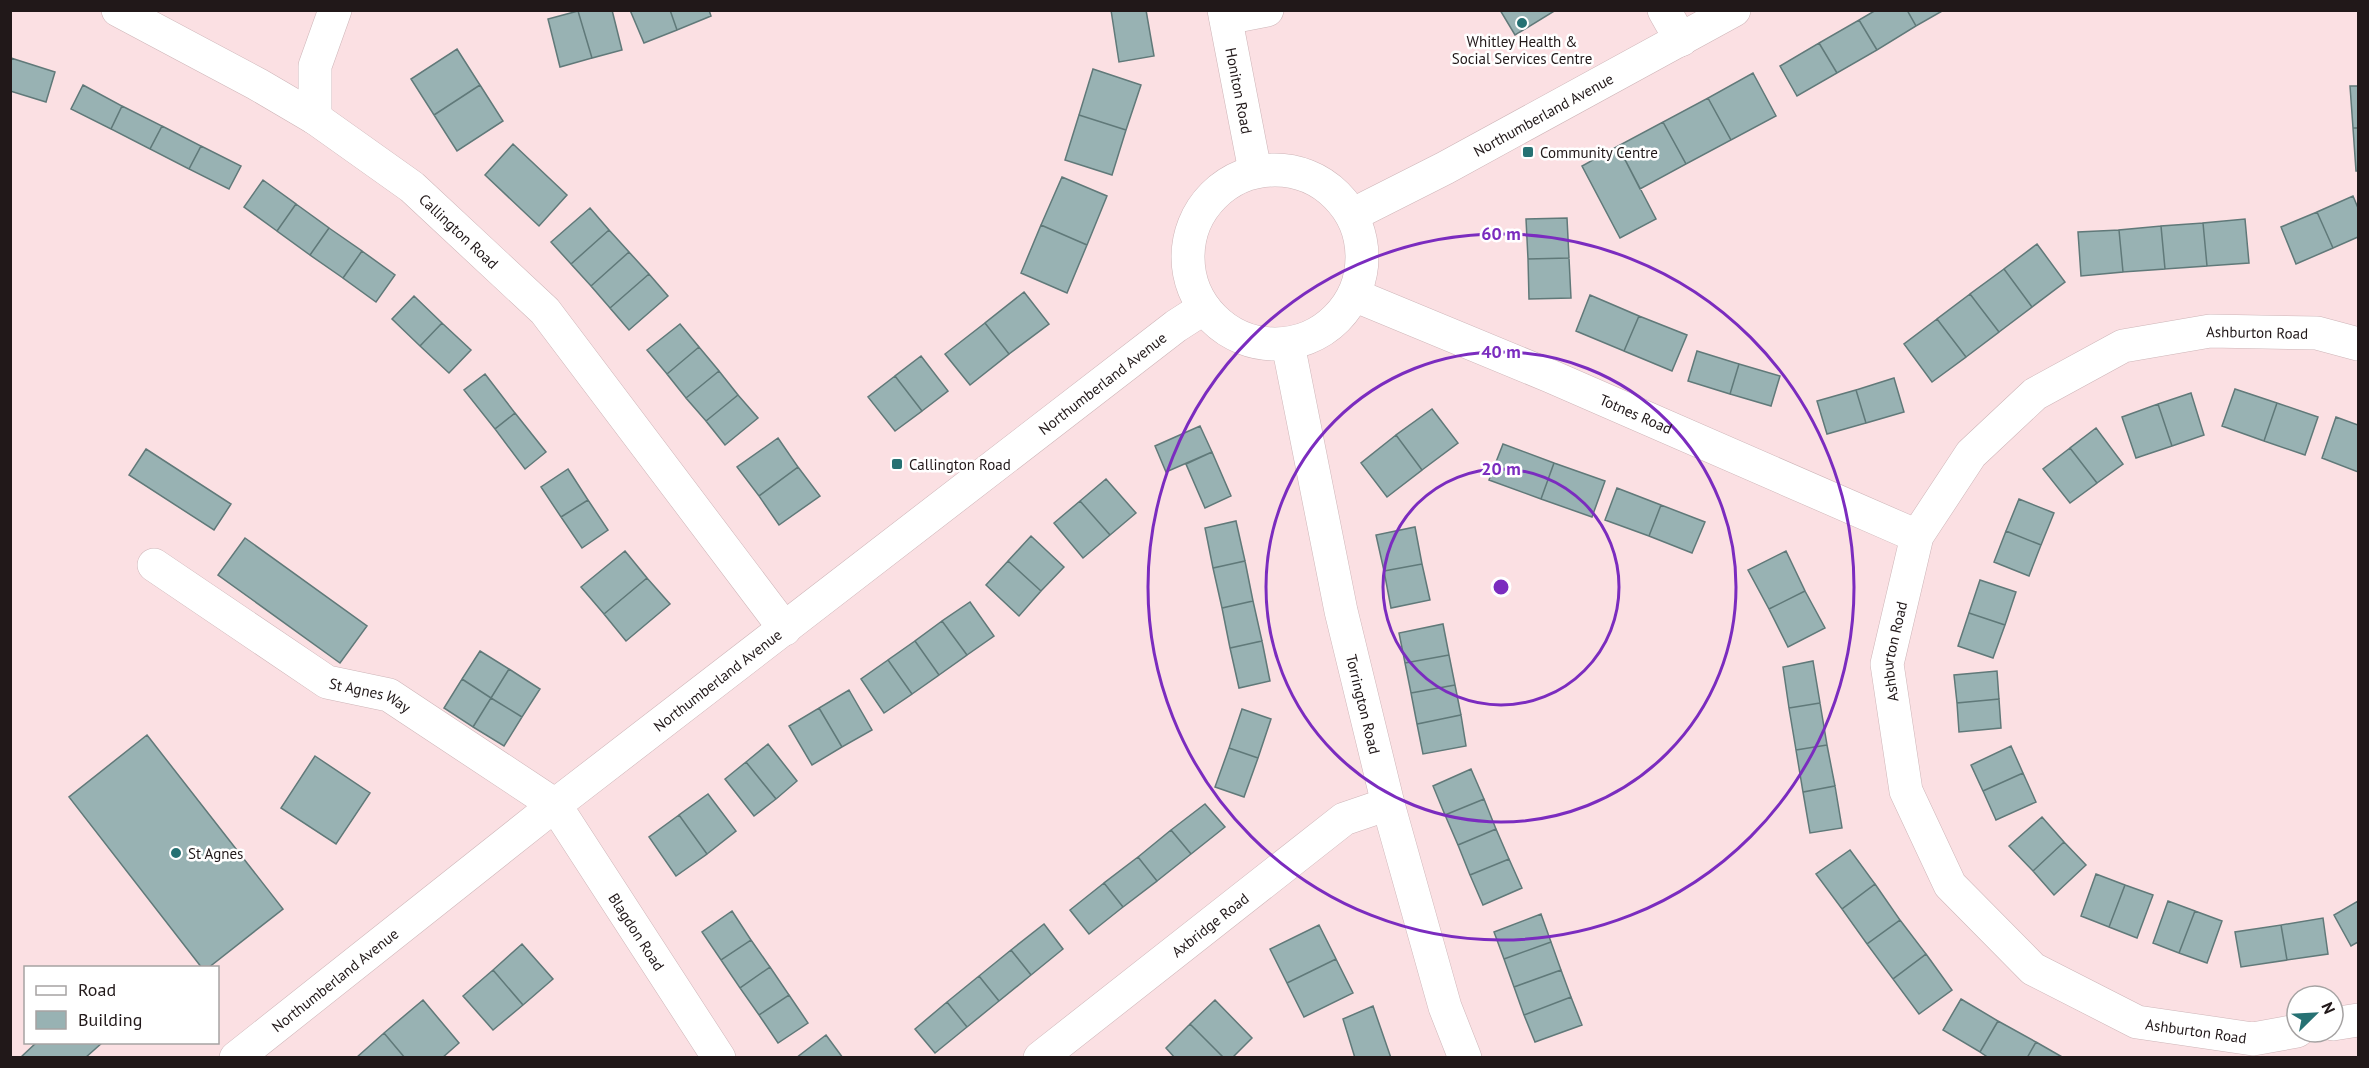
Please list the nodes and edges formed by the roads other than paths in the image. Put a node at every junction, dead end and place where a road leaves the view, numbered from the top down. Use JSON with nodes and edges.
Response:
{"nodes":[{"id":1,"x":118,"y":10,"type":"edge"},
{"id":2,"x":335,"y":10,"type":"edge"},
{"id":3,"x":1267,"y":10,"type":"edge"},
{"id":4,"x":1664,"y":10,"type":"edge"},
{"id":5,"x":1734,"y":10,"type":"edge"},
{"id":6,"x":1225,"y":14,"type":"edge"},
{"id":7,"x":1681,"y":40,"type":"junction"},
{"id":8,"x":315,"y":118,"type":"junction"},
{"id":9,"x":1255,"y":171,"type":"junction"},
{"id":10,"x":1352,"y":215,"type":"junction"},
{"id":11,"x":1354,"y":295,"type":"junction"},
{"id":12,"x":1204,"y":308,"type":"junction"},
{"id":13,"x":1288,"y":344,"type":"junction"},
{"id":14,"x":2358,"y":344,"type":"edge"},
{"id":15,"x":1917,"y":536,"type":"junction"},
{"id":16,"x":154,"y":565,"type":"dead end"},
{"id":17,"x":785,"y":629,"type":"junction"},
{"id":18,"x":1388,"y":804,"type":"junction"},
{"id":19,"x":555,"y":805,"type":"junction"},
{"id":20,"x":2285,"y":1033,"type":"edge"},
{"id":21,"x":236,"y":1058,"type":"edge"},
{"id":22,"x":719,"y":1058,"type":"edge"},
{"id":23,"x":1040,"y":1058,"type":"edge"},
{"id":24,"x":1465,"y":1058,"type":"edge"}],
"edges":[{"from":1,"to":8,"type":"street","name":"Callington Road"},
{"from":2,"to":8,"type":"street"},
{"from":3,"to":6,"type":"street"},
{"from":4,"to":7,"type":"street"},
{"from":5,"to":7,"type":"street","name":"Northumberland Avenue"},
{"from":6,"to":9,"type":"street","name":"Honiton Road"},
{"from":7,"to":10,"type":"street","name":"Northumberland Avenue"},
{"from":8,"to":17,"type":"street","name":"Callington Road"},
{"from":9,"to":10,"type":"street"},
{"from":9,"to":12,"type":"street"},
{"from":10,"to":11,"type":"street"},
{"from":11,"to":13,"type":"street"},
{"from":11,"to":15,"type":"street","name":"Totnes Road"},
{"from":12,"to":13,"type":"street"},
{"from":12,"to":17,"type":"street","name":"Northumberland Avenue"},
{"from":13,"to":18,"type":"street","name":"Torrington Road"},
{"from":14,"to":15,"type":"street","name":"Ashburton Road"},
{"from":15,"to":20,"type":"street","name":"Ashburton Road"},
{"from":16,"to":19,"type":"street","name":"St Agnes Way"},
{"from":17,"to":19,"type":"street","name":"Northumberland Avenue"},
{"from":18,"to":23,"type":"street","name":"Axbridge Road"},
{"from":18,"to":24,"type":"street","name":"Torrington Road"},
{"from":19,"to":21,"type":"street","name":"Northumberland Avenue"},
{"from":19,"to":22,"type":"street","name":"Blagdon Road"}]}
